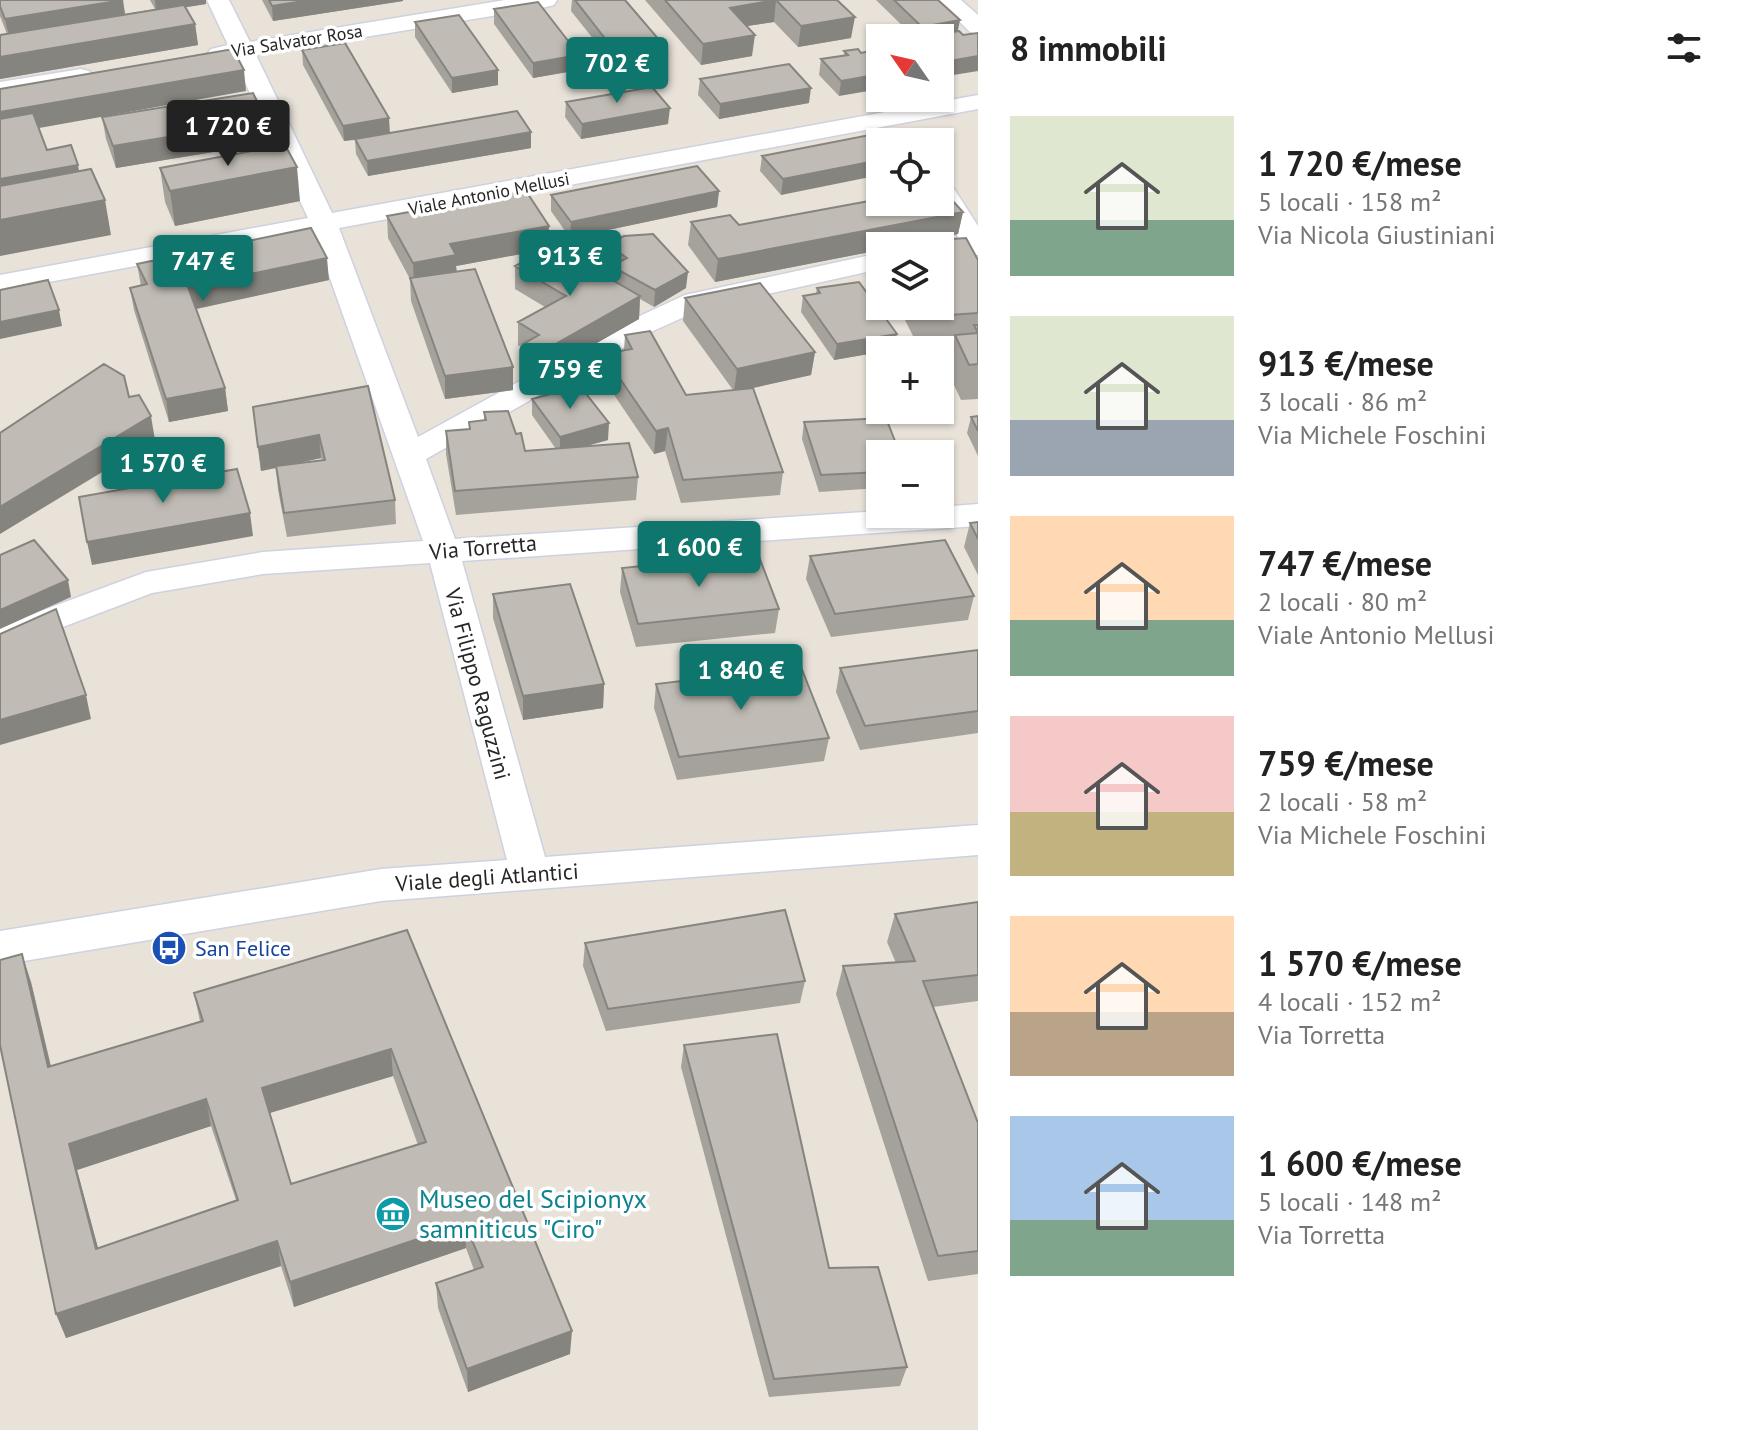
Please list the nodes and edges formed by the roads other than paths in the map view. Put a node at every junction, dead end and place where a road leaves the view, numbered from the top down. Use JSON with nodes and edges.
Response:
{"nodes":[{"id":1,"x":218,"y":0,"type":"edge"},
{"id":2,"x":546,"y":0,"type":"edge"},
{"id":3,"x":948,"y":0,"type":"edge"},
{"id":4,"x":978,"y":27,"type":"edge"},
{"id":5,"x":243,"y":50,"type":"junction"},
{"id":6,"x":197,"y":57,"type":"edge"},
{"id":7,"x":106,"y":72,"type":"edge"},
{"id":8,"x":0,"y":89,"type":"edge"},
{"id":9,"x":978,"y":102,"type":"edge"},
{"id":10,"x":867,"y":124,"type":"junction"},
{"id":11,"x":872,"y":128,"type":"edge"},
{"id":12,"x":954,"y":215,"type":"edge"},
{"id":13,"x":324,"y":224,"type":"junction"},
{"id":14,"x":969,"y":246,"type":"edge"},
{"id":15,"x":866,"y":264,"type":"edge"},
{"id":16,"x":0,"y":283,"type":"edge"},
{"id":17,"x":409,"y":455,"type":"junction"},
{"id":18,"x":978,"y":515,"type":"edge"},
{"id":19,"x":443,"y":551,"type":"junction"},
{"id":20,"x":0,"y":639,"type":"edge"},
{"id":21,"x":978,"y":840,"type":"edge"},
{"id":22,"x":530,"y":874,"type":"junction"},
{"id":23,"x":0,"y":948,"type":"edge"}],
"edges":[{"from":1,"to":5,"type":"street","name":"Via Filippo Raguzzini"},
{"from":2,"to":5,"type":"street","name":"Via Salvator Rosa"},
{"from":3,"to":4,"type":"street"},
{"from":5,"to":6,"type":"street","name":"Via Salvator Rosa"},
{"from":5,"to":13,"type":"street","name":"Via Filippo Raguzzini"},
{"from":7,"to":8,"type":"street"},
{"from":9,"to":10,"type":"street","name":"Viale Antonio Mellusi"},
{"from":10,"to":11,"type":"street"},
{"from":10,"to":13,"type":"street","name":"Viale Antonio Mellusi"},
{"from":12,"to":14,"type":"street"},
{"from":13,"to":16,"type":"street","name":"Viale Antonio Mellusi"},
{"from":13,"to":17,"type":"street","name":"Via Filippo Raguzzini"},
{"from":15,"to":17,"type":"street"},
{"from":17,"to":19,"type":"street","name":"Via Filippo Raguzzini"},
{"from":18,"to":19,"type":"street","name":"Via Torretta"},
{"from":19,"to":20,"type":"street","name":"Via Torretta"},
{"from":19,"to":22,"type":"street","name":"Via Filippo Raguzzini"},
{"from":21,"to":22,"type":"street","name":"Viale degli Atlantici"},
{"from":22,"to":23,"type":"street","name":"Viale degli Atlantici"}]}
